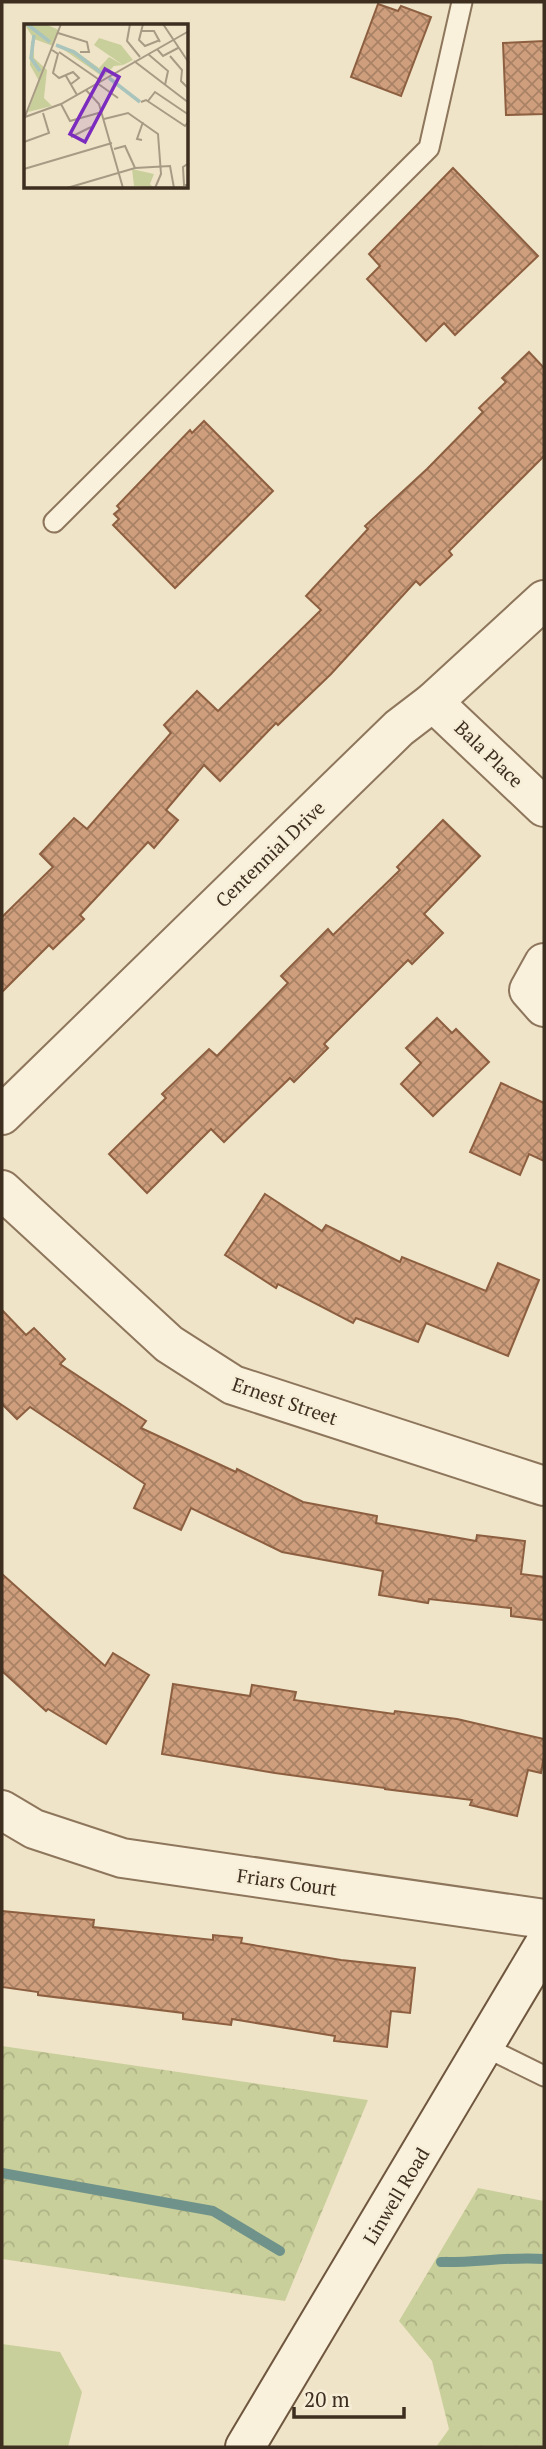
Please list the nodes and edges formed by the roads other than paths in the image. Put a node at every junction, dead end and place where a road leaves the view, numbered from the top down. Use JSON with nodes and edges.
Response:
{"nodes":[{"id":1,"x":462,"y":2,"type":"edge"},
{"id":2,"x":54,"y":522,"type":"dead end"},
{"id":3,"x":544,"y":600,"type":"edge"},
{"id":4,"x":433,"y":702,"type":"junction"},
{"id":5,"x":544,"y":807,"type":"edge"},
{"id":6,"x":544,"y":963,"type":"edge"},
{"id":7,"x":544,"y":1007,"type":"edge"},
{"id":8,"x":2,"y":1115,"type":"edge"},
{"id":9,"x":2,"y":1190,"type":"edge"},
{"id":10,"x":544,"y":1486,"type":"edge"},
{"id":11,"x":2,"y":1810,"type":"edge"},
{"id":12,"x":18,"y":1830,"type":"edge"},
{"id":13,"x":544,"y":1919,"type":"edge"},
{"id":14,"x":544,"y":1945,"type":"edge"},
{"id":15,"x":485,"y":2047,"type":"junction"},
{"id":16,"x":544,"y":2076,"type":"edge"},
{"id":17,"x":246,"y":2447,"type":"edge"}],
"edges":[{"from":1,"to":2,"type":"lane"},
{"from":3,"to":4,"type":"street","name":"Centennial Drive"},
{"from":4,"to":5,"type":"street","name":"Bala Place"},
{"from":4,"to":8,"type":"street","name":"Centennial Drive"},
{"from":6,"to":7,"type":"street"},
{"from":9,"to":10,"type":"street","name":"Ernest Street"},
{"from":11,"to":12,"type":"street","name":"Friars Court"},
{"from":12,"to":13,"type":"street","name":"Friars Court"},
{"from":14,"to":15,"type":"street","name":"Linwell Road"},
{"from":15,"to":16,"type":"lane"},
{"from":15,"to":17,"type":"street","name":"Linwell Road"}]}
